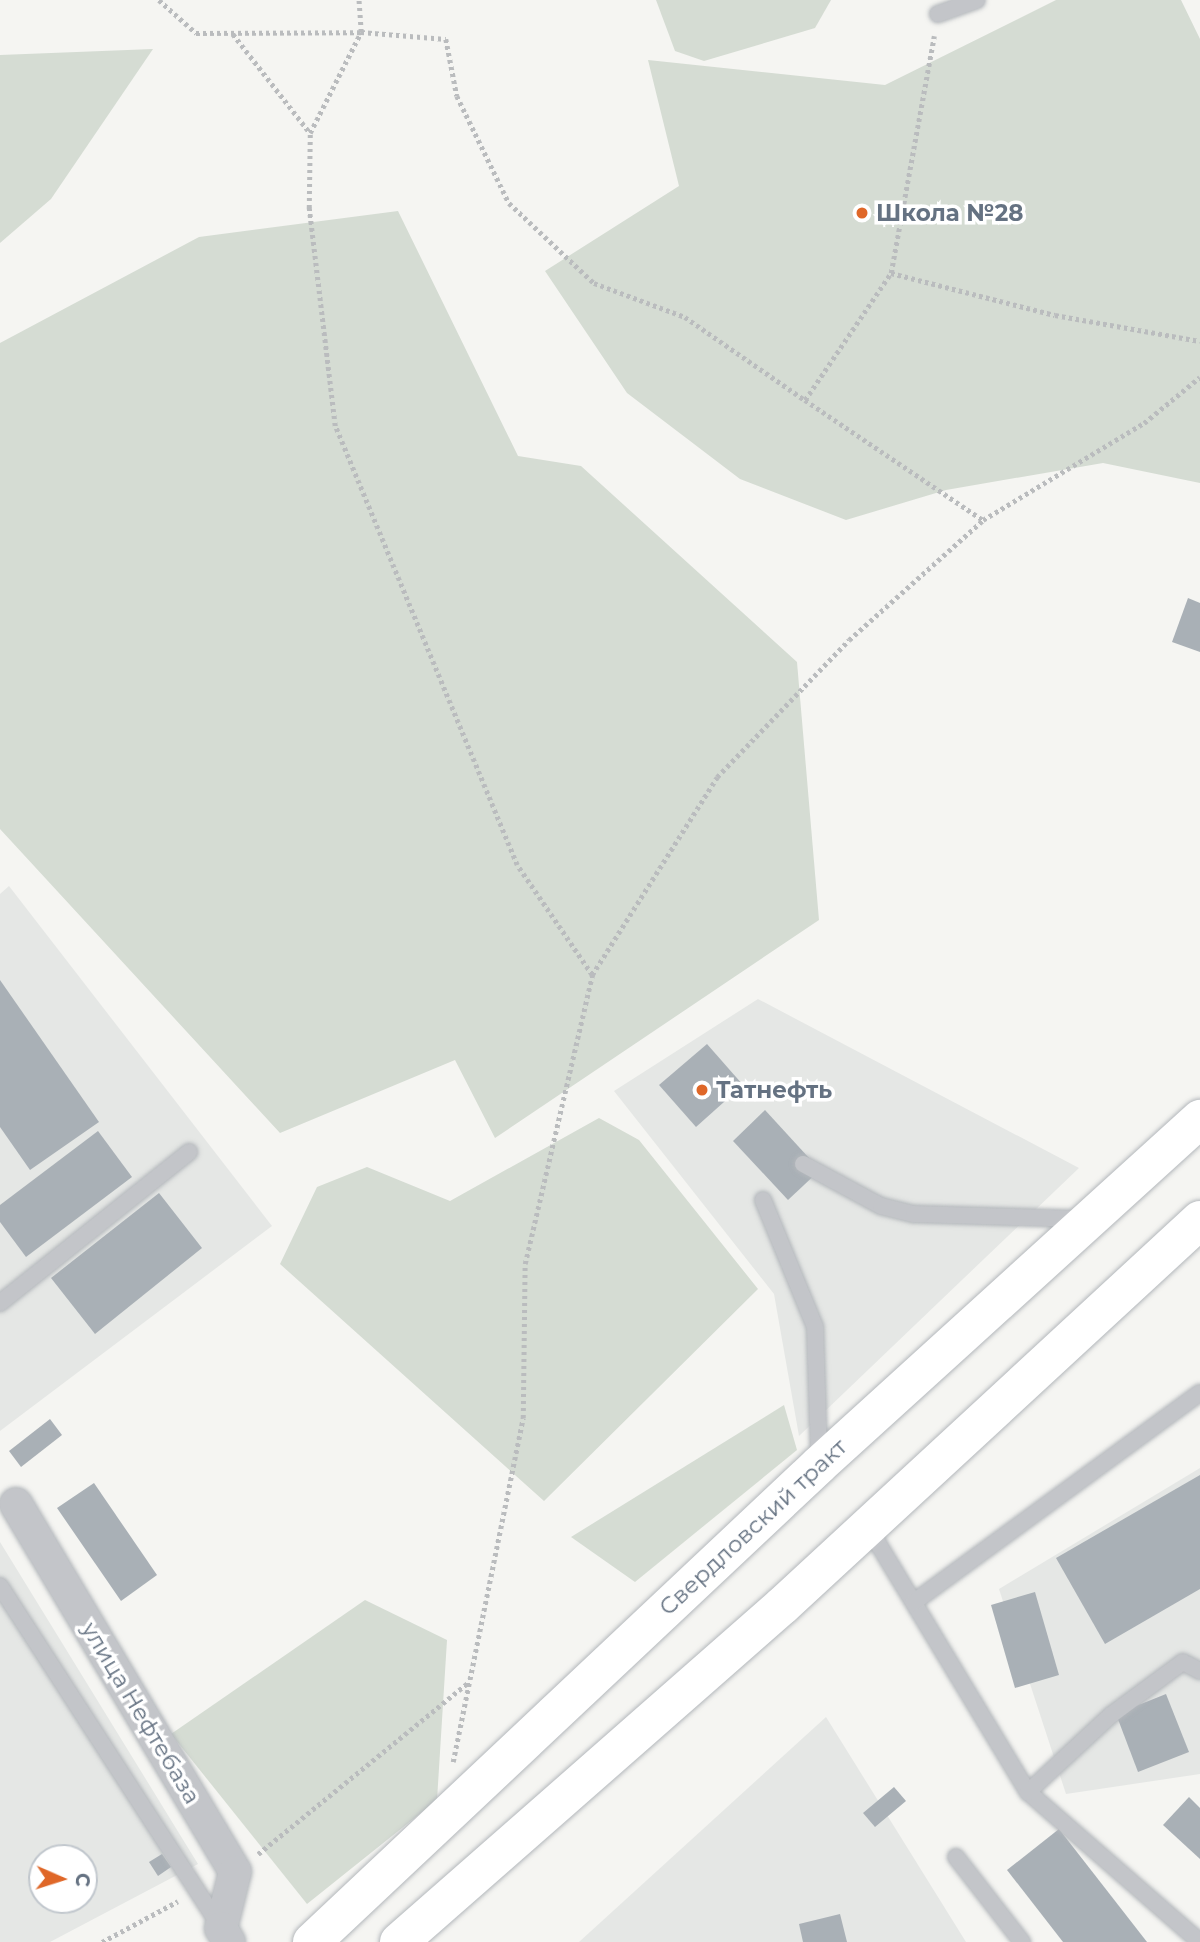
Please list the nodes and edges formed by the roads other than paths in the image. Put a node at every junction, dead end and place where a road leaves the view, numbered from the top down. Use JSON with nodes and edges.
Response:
{"nodes":[{"id":1,"x":977,"y":0,"type":"edge"},
{"id":2,"x":938,"y":14,"type":"road end"},
{"id":3,"x":1200,"y":1119,"type":"edge"},
{"id":4,"x":189,"y":1153,"type":"dead end"},
{"id":5,"x":803,"y":1164,"type":"dead end"},
{"id":6,"x":763,"y":1200,"type":"dead end"},
{"id":7,"x":1087,"y":1219,"type":"junction"},
{"id":8,"x":1200,"y":1220,"type":"edge"},
{"id":9,"x":0,"y":1303,"type":"edge"},
{"id":10,"x":1200,"y":1393,"type":"edge"},
{"id":11,"x":818,"y":1465,"type":"junction"},
{"id":12,"x":16,"y":1504,"type":"dead end"},
{"id":13,"x":868,"y":1527,"type":"junction"},
{"id":14,"x":0,"y":1586,"type":"edge"},
{"id":15,"x":914,"y":1602,"type":"junction"},
{"id":16,"x":1200,"y":1671,"type":"edge"},
{"id":17,"x":1028,"y":1791,"type":"junction"},
{"id":18,"x":956,"y":1857,"type":"dead end"},
{"id":19,"x":225,"y":1935,"type":"edge"},
{"id":20,"x":312,"y":1942,"type":"edge"},
{"id":21,"x":399,"y":1942,"type":"edge"},
{"id":22,"x":1022,"y":1942,"type":"edge"},
{"id":23,"x":1200,"y":1942,"type":"edge"}],
"edges":[{"from":1,"to":2,"type":"lane"},
{"from":3,"to":7,"type":"main road","name":"Свердловский тракт"},
{"from":4,"to":9,"type":"lane"},
{"from":5,"to":7,"type":"lane"},
{"from":6,"to":11,"type":"lane"},
{"from":7,"to":11,"type":"main road","name":"Свердловский тракт"},
{"from":8,"to":13,"type":"main road"},
{"from":10,"to":15,"type":"lane"},
{"from":11,"to":20,"type":"main road","name":"Свердловский тракт"},
{"from":12,"to":19,"type":"street","name":"улица Нефтебаза"},
{"from":13,"to":15,"type":"lane"},
{"from":13,"to":21,"type":"main road"},
{"from":14,"to":19,"type":"lane"},
{"from":15,"to":17,"type":"lane"},
{"from":16,"to":17,"type":"lane"},
{"from":17,"to":23,"type":"lane"},
{"from":18,"to":22,"type":"lane"}]}
